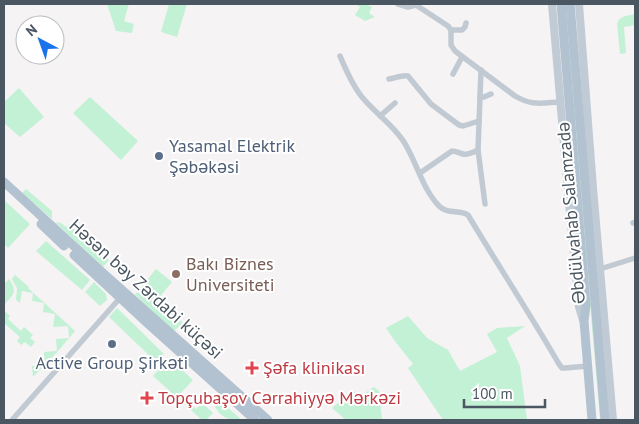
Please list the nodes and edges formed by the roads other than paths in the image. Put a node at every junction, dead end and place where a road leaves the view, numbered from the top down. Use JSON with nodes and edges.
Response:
{"nodes":[{"id":1,"x":398,"y":4,"type":"edge"},
{"id":2,"x":415,"y":4,"type":"edge"},
{"id":3,"x":552,"y":4,"type":"edge"},
{"id":4,"x":561,"y":4,"type":"edge"},
{"id":5,"x":570,"y":4,"type":"edge"},
{"id":6,"x":579,"y":4,"type":"edge"},
{"id":7,"x":466,"y":23,"type":"dead end"},
{"id":8,"x":451,"y":30,"type":"junction"},
{"id":9,"x":340,"y":56,"type":"dead end"},
{"id":10,"x":462,"y":57,"type":"junction"},
{"id":11,"x":480,"y":70,"type":"junction"},
{"id":12,"x":453,"y":74,"type":"dead end"},
{"id":13,"x":389,"y":79,"type":"dead end"},
{"id":14,"x":491,"y":94,"type":"dead end"},
{"id":15,"x":480,"y":97,"type":"junction"},
{"id":16,"x":560,"y":102,"type":"junction"},
{"id":17,"x":395,"y":103,"type":"dead end"},
{"id":18,"x":380,"y":116,"type":"junction"},
{"id":19,"x":479,"y":121,"type":"junction"},
{"id":20,"x":478,"y":150,"type":"junction"},
{"id":21,"x":420,"y":173,"type":"junction"},
{"id":22,"x":4,"y":182,"type":"edge"},
{"id":23,"x":4,"y":190,"type":"edge"},
{"id":24,"x":486,"y":204,"type":"dead end"},
{"id":25,"x":635,"y":258,"type":"edge"},
{"id":26,"x":600,"y":269,"type":"junction"},
{"id":27,"x":120,"y":298,"type":"junction"},
{"id":28,"x":584,"y":322,"type":"junction"},
{"id":29,"x":174,"y":341,"type":"junction"},
{"id":30,"x":588,"y":366,"type":"junction"},
{"id":31,"x":12,"y":420,"type":"edge"},
{"id":32,"x":255,"y":420,"type":"edge"},
{"id":33,"x":268,"y":420,"type":"edge"},
{"id":34,"x":592,"y":420,"type":"edge"},
{"id":35,"x":605,"y":420,"type":"edge"},
{"id":36,"x":613,"y":420,"type":"edge"}],
"edges":[{"from":1,"to":2,"type":"street"},
{"from":2,"to":8,"type":"street"},
{"from":3,"to":16,"type":"main road","name":"Əbdülvahab Salamzadə"},
{"from":4,"to":28,"type":"main road","name":"Əbdülvahab Salamzadə"},
{"from":5,"to":35,"type":"main road","name":"Əbdülvahab Salamzadə"},
{"from":6,"to":26,"type":"main road","name":"Əbdülvahab Salamzadə"},
{"from":7,"to":8,"type":"street"},
{"from":8,"to":10,"type":"street"},
{"from":9,"to":18,"type":"street"},
{"from":10,"to":11,"type":"street"},
{"from":10,"to":12,"type":"street"},
{"from":11,"to":15,"type":"street"},
{"from":11,"to":16,"type":"street"},
{"from":13,"to":19,"type":"street"},
{"from":14,"to":15,"type":"street"},
{"from":15,"to":19,"type":"street"},
{"from":16,"to":28,"type":"main road","name":"Əbdülvahab Salamzadə"},
{"from":17,"to":18,"type":"street"},
{"from":18,"to":21,"type":"street"},
{"from":19,"to":20,"type":"street"},
{"from":20,"to":21,"type":"street"},
{"from":20,"to":24,"type":"street"},
{"from":21,"to":30,"type":"street"},
{"from":22,"to":29,"type":"main road","name":"Həsən bəy Zərdabi küçəsi"},
{"from":23,"to":27,"type":"main road","name":"Həsən bəy Zərdabi küçəsi"},
{"from":25,"to":26,"type":"street"},
{"from":26,"to":36,"type":"main road","name":"Əbdülvahab Salamzadə"},
{"from":27,"to":29,"type":"main road","name":"Həsən bəy Zərdabi küçəsi"},
{"from":27,"to":31,"type":"street"},
{"from":28,"to":30,"type":"main road","name":"Əbdülvahab Salamzadə"},
{"from":29,"to":32,"type":"main road","name":"Həsən bəy Zərdabi küçəsi"},
{"from":29,"to":33,"type":"main road","name":"Həsən bəy Zərdabi küçəsi"},
{"from":30,"to":34,"type":"main road","name":"Əbdülvahab Salamzadə"}]}
